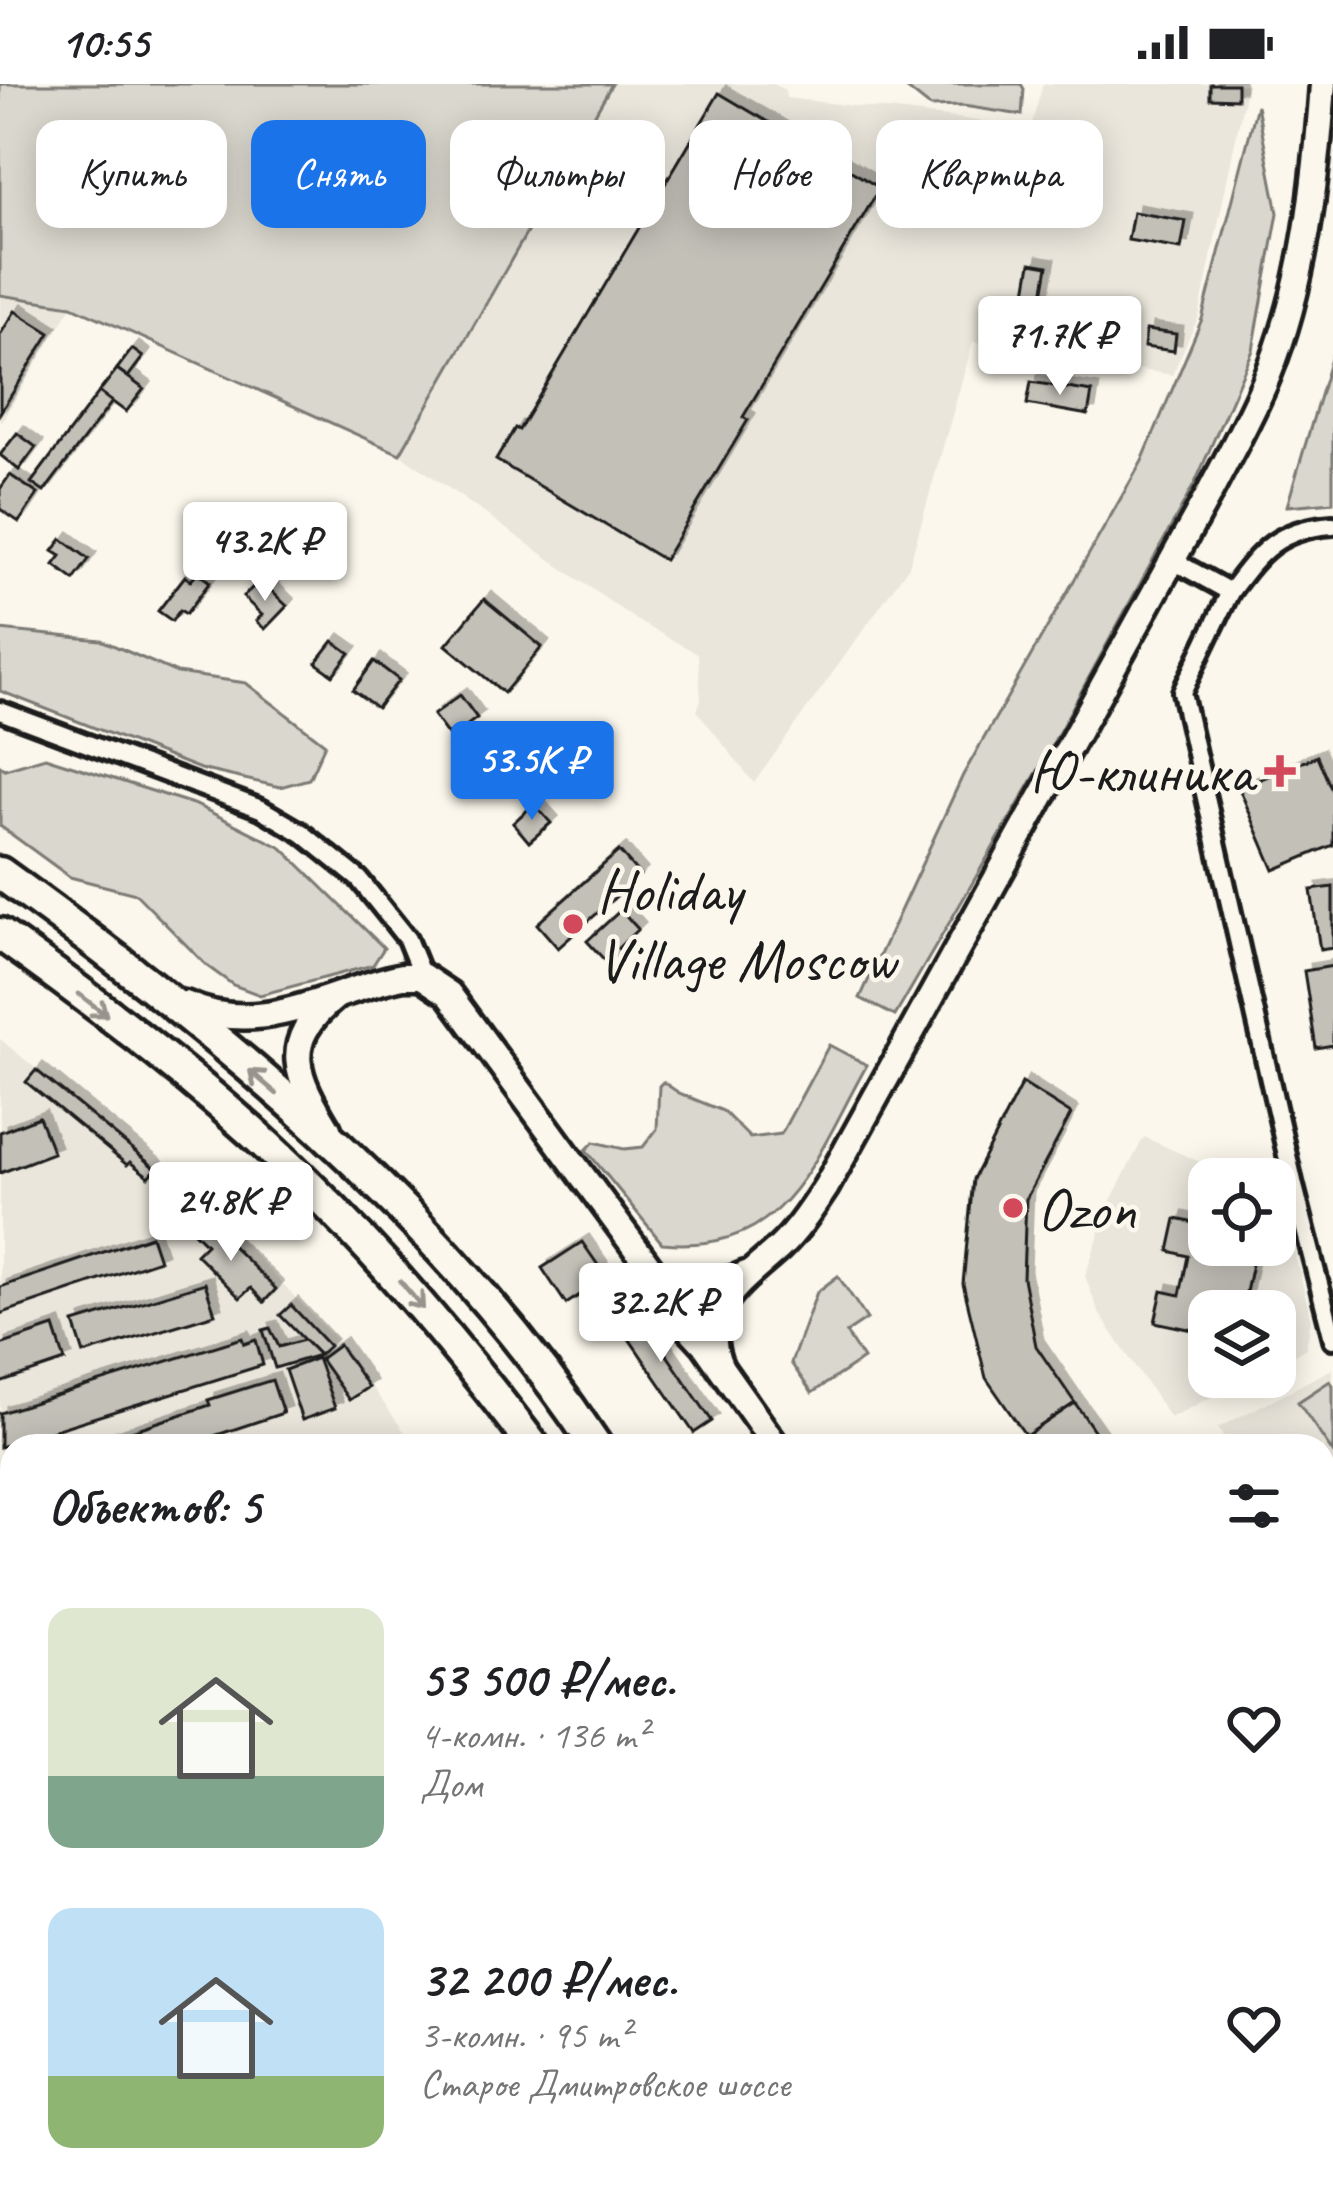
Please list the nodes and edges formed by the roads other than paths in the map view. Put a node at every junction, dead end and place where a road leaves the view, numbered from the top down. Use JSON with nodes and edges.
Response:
{"nodes":[{"id":1,"x":1323,"y":84,"type":"edge"},
{"id":2,"x":1333,"y":526,"type":"edge"},
{"id":3,"x":1172,"y":560,"type":"junction"},
{"id":4,"x":1230,"y":592,"type":"junction"},
{"id":5,"x":0,"y":711,"type":"edge"},
{"id":6,"x":0,"y":873,"type":"edge"},
{"id":7,"x":0,"y":934,"type":"edge"},
{"id":8,"x":422,"y":976,"type":"junction"},
{"id":9,"x":150,"y":987,"type":"junction"},
{"id":10,"x":340,"y":993,"type":"junction"},
{"id":11,"x":342,"y":1150,"type":"junction"},
{"id":12,"x":653,"y":1272,"type":"junction"},
{"id":13,"x":746,"y":1274,"type":"junction"},
{"id":14,"x":696,"y":1284,"type":"junction"},
{"id":15,"x":718,"y":1316,"type":"junction"},
{"id":16,"x":683,"y":1318,"type":"junction"},
{"id":17,"x":1333,"y":1339,"type":"edge"},
{"id":18,"x":720,"y":1366,"type":"junction"},
{"id":19,"x":523,"y":1434,"type":"edge"},
{"id":20,"x":587,"y":1434,"type":"edge"},
{"id":21,"x":768,"y":1434,"type":"edge"}],
"edges":[{"from":1,"to":3,"type":"main road"},
{"from":2,"to":4,"type":"street"},
{"from":3,"to":4,"type":"street"},
{"from":3,"to":13,"type":"main road"},
{"from":4,"to":17,"type":"street"},
{"from":5,"to":8,"type":"street"},
{"from":6,"to":9,"type":"highway"},
{"from":7,"to":19,"type":"highway","one_way":true},
{"from":8,"to":10,"type":"main road"},
{"from":8,"to":12,"type":"main road"},
{"from":9,"to":10,"type":"main road"},
{"from":11,"to":9,"type":"highway","one_way":true},
{"from":10,"to":11,"type":"main road"},
{"from":11,"to":20,"type":"highway"},
{"from":12,"to":14,"type":"main road"},
{"from":12,"to":16,"type":"main road"},
{"from":13,"to":14,"type":"main road"},
{"from":13,"to":15,"type":"main road"},
{"from":14,"to":15,"type":"main road"},
{"from":14,"to":16,"type":"main road"},
{"from":15,"to":16,"type":"main road"},
{"from":15,"to":18,"type":"main road"},
{"from":16,"to":18,"type":"main road"},
{"from":18,"to":21,"type":"main road"}]}
